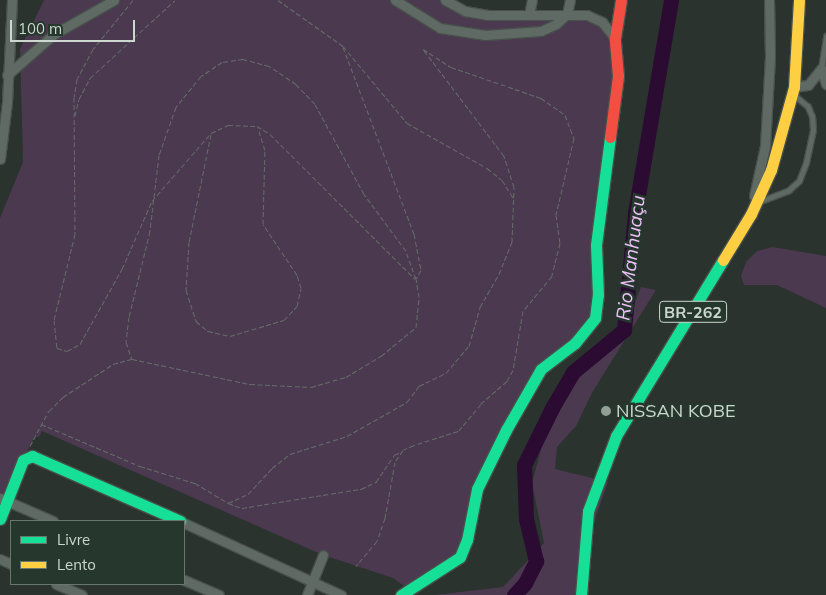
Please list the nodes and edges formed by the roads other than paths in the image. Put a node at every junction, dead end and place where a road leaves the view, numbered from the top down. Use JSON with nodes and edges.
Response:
{"nodes":[{"id":1,"x":12,"y":0,"type":"edge"},
{"id":2,"x":114,"y":0,"type":"edge"},
{"id":3,"x":395,"y":0,"type":"edge"},
{"id":4,"x":445,"y":0,"type":"edge"},
{"id":5,"x":532,"y":0,"type":"edge"},
{"id":6,"x":570,"y":0,"type":"edge"},
{"id":7,"x":621,"y":0,"type":"edge"},
{"id":8,"x":768,"y":0,"type":"edge"},
{"id":9,"x":799,"y":0,"type":"edge"},
{"id":10,"x":567,"y":14,"type":"junction"},
{"id":11,"x":529,"y":15,"type":"junction"},
{"id":12,"x":826,"y":36,"type":"edge"},
{"id":13,"x":615,"y":38,"type":"junction"},
{"id":14,"x":821,"y":69,"type":"junction"},
{"id":15,"x":7,"y":75,"type":"junction"},
{"id":16,"x":826,"y":84,"type":"edge"},
{"id":17,"x":794,"y":91,"type":"junction"},
{"id":18,"x":0,"y":159,"type":"edge"},
{"id":19,"x":757,"y":202,"type":"junction"},
{"id":20,"x":751,"y":214,"type":"junction"},
{"id":21,"x":4,"y":500,"type":"edge"},
{"id":22,"x":0,"y":519,"type":"edge"},
{"id":23,"x":50,"y":520,"type":"edge"},
{"id":24,"x":178,"y":520,"type":"edge"},
{"id":25,"x":185,"y":523,"type":"edge"},
{"id":26,"x":324,"y":554,"type":"dead end"},
{"id":27,"x":185,"y":580,"type":"edge"},
{"id":28,"x":313,"y":581,"type":"junction"},
{"id":29,"x":58,"y":585,"type":"edge"},
{"id":30,"x":82,"y":595,"type":"edge"},
{"id":31,"x":219,"y":595,"type":"edge"},
{"id":32,"x":307,"y":595,"type":"edge"},
{"id":33,"x":341,"y":595,"type":"edge"},
{"id":34,"x":401,"y":595,"type":"edge"},
{"id":35,"x":581,"y":595,"type":"edge"}],
"edges":[{"from":1,"to":15,"type":"street"},
{"from":2,"to":15,"type":"street"},
{"from":3,"to":10,"type":"street"},
{"from":4,"to":11,"type":"street"},
{"from":5,"to":11,"type":"street"},
{"from":6,"to":10,"type":"street"},
{"from":7,"to":13,"type":"main road"},
{"from":8,"to":20,"type":"street"},
{"from":9,"to":17,"type":"main road","number":"BR-262"},
{"from":10,"to":11,"type":"street"},
{"from":10,"to":13,"type":"street"},
{"from":12,"to":14,"type":"lane"},
{"from":13,"to":34,"type":"main road"},
{"from":14,"to":16,"type":"street"},
{"from":14,"to":17,"type":"street"},
{"from":15,"to":18,"type":"street"},
{"from":17,"to":19,"type":"main road","number":"BR-262"},
{"from":17,"to":19,"type":"lane"},
{"from":19,"to":20,"type":"main road","number":"BR-262"},
{"from":20,"to":35,"type":"main road","number":"BR-262"},
{"from":21,"to":22,"type":"main road"},
{"from":21,"to":23,"type":"street"},
{"from":21,"to":24,"type":"main road"},
{"from":25,"to":28,"type":"street"},
{"from":26,"to":28,"type":"street"},
{"from":27,"to":31,"type":"street"},
{"from":28,"to":32,"type":"street"},
{"from":28,"to":33,"type":"street"},
{"from":29,"to":30,"type":"street"}]}
